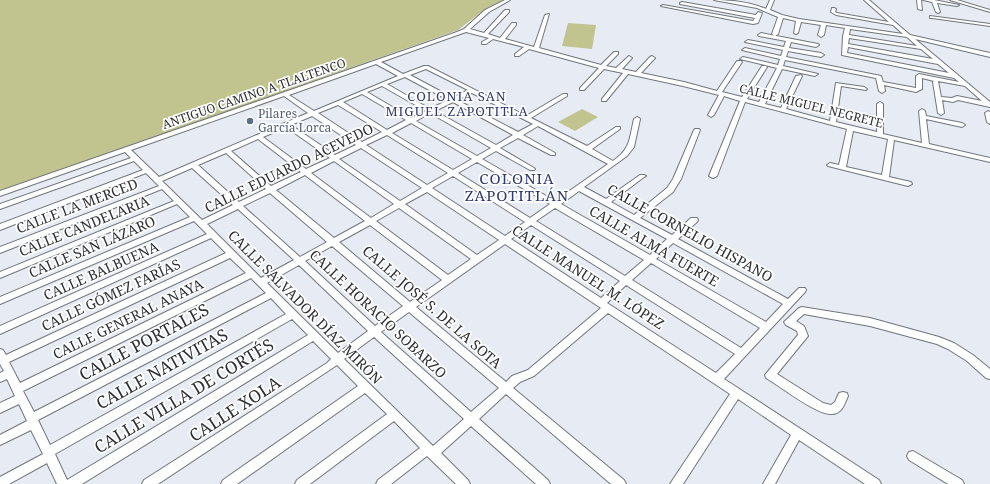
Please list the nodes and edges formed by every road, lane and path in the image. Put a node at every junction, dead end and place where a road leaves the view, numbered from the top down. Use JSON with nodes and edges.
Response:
{"nodes":[{"id":1,"x":508,"y":0,"type":"edge"},
{"id":2,"x":719,"y":0,"type":"edge"},
{"id":3,"x":772,"y":0,"type":"edge"},
{"id":4,"x":873,"y":0,"type":"edge"},
{"id":5,"x":919,"y":0,"type":"edge"},
{"id":6,"x":925,"y":0,"type":"edge"},
{"id":7,"x":952,"y":0,"type":"edge"},
{"id":8,"x":866,"y":1,"type":"edge"},
{"id":9,"x":743,"y":2,"type":"edge"},
{"id":10,"x":934,"y":2,"type":"junction"},
{"id":11,"x":682,"y":3,"type":"dead end"},
{"id":12,"x":963,"y":5,"type":"junction"},
{"id":13,"x":663,"y":6,"type":"dead end"},
{"id":14,"x":762,"y":8,"type":"junction"},
{"id":15,"x":834,"y":8,"type":"dead end"},
{"id":16,"x":920,"y":9,"type":"dead end"},
{"id":17,"x":768,"y":10,"type":"junction"},
{"id":18,"x":854,"y":10,"type":"dead end"},
{"id":19,"x":966,"y":10,"type":"dead end"},
{"id":20,"x":507,"y":11,"type":"dead end"},
{"id":21,"x":990,"y":11,"type":"edge"},
{"id":22,"x":938,"y":12,"type":"dead end"},
{"id":23,"x":547,"y":15,"type":"dead end"},
{"id":24,"x":781,"y":16,"type":"junction"},
{"id":25,"x":758,"y":17,"type":"junction"},
{"id":26,"x":852,"y":17,"type":"junction"},
{"id":27,"x":932,"y":17,"type":"dead end"},
{"id":28,"x":799,"y":20,"type":"junction"},
{"id":29,"x":514,"y":24,"type":"dead end"},
{"id":30,"x":824,"y":24,"type":"junction"},
{"id":31,"x":893,"y":24,"type":"junction"},
{"id":32,"x":990,"y":25,"type":"edge"},
{"id":33,"x":848,"y":28,"type":"junction"},
{"id":34,"x":466,"y":30,"type":"junction"},
{"id":35,"x":796,"y":33,"type":"dead end"},
{"id":36,"x":775,"y":34,"type":"dead end"},
{"id":37,"x":485,"y":35,"type":"junction"},
{"id":38,"x":761,"y":35,"type":"dead end"},
{"id":39,"x":821,"y":35,"type":"dead end"},
{"id":40,"x":846,"y":36,"type":"junction"},
{"id":41,"x":908,"y":36,"type":"junction"},
{"id":42,"x":493,"y":37,"type":"junction"},
{"id":43,"x":501,"y":40,"type":"junction"},
{"id":44,"x":789,"y":40,"type":"junction"},
{"id":45,"x":748,"y":42,"type":"dead end"},
{"id":46,"x":484,"y":43,"type":"dead end"},
{"id":47,"x":802,"y":43,"type":"junction"},
{"id":48,"x":816,"y":45,"type":"dead end"},
{"id":49,"x":845,"y":45,"type":"junction"},
{"id":50,"x":528,"y":47,"type":"junction"},
{"id":51,"x":922,"y":48,"type":"junction"},
{"id":52,"x":536,"y":49,"type":"junction"},
{"id":53,"x":787,"y":49,"type":"junction"},
{"id":54,"x":745,"y":50,"type":"dead end"},
{"id":55,"x":800,"y":51,"type":"junction"},
{"id":56,"x":616,"y":53,"type":"dead end"},
{"id":57,"x":518,"y":55,"type":"dead end"},
{"id":58,"x":821,"y":55,"type":"dead end"},
{"id":59,"x":990,"y":56,"type":"edge"},
{"id":60,"x":783,"y":57,"type":"junction"},
{"id":61,"x":629,"y":58,"type":"dead end"},
{"id":62,"x":652,"y":58,"type":"dead end"},
{"id":63,"x":796,"y":60,"type":"junction"},
{"id":64,"x":376,"y":62,"type":"junction"},
{"id":65,"x":939,"y":62,"type":"junction"},
{"id":66,"x":602,"y":67,"type":"junction"},
{"id":67,"x":764,"y":67,"type":"dead end"},
{"id":68,"x":780,"y":67,"type":"junction"},
{"id":69,"x":793,"y":69,"type":"junction"},
{"id":70,"x":618,"y":70,"type":"junction"},
{"id":71,"x":626,"y":72,"type":"junction"},
{"id":72,"x":815,"y":74,"type":"dead end"},
{"id":73,"x":637,"y":75,"type":"junction"},
{"id":74,"x":404,"y":76,"type":"junction"},
{"id":75,"x":799,"y":76,"type":"dead end"},
{"id":76,"x":955,"y":76,"type":"junction"},
{"id":77,"x":880,"y":80,"type":"junction"},
{"id":78,"x":936,"y":82,"type":"dead end"},
{"id":79,"x":383,"y":84,"type":"junction"},
{"id":80,"x":967,"y":85,"type":"junction"},
{"id":81,"x":582,"y":89,"type":"dead end"},
{"id":82,"x":864,"y":89,"type":"dead end"},
{"id":83,"x":473,"y":90,"type":"junction"},
{"id":84,"x":882,"y":91,"type":"dead end"},
{"id":85,"x":362,"y":92,"type":"junction"},
{"id":86,"x":284,"y":94,"type":"junction"},
{"id":87,"x":720,"y":94,"type":"junction"},
{"id":88,"x":565,"y":95,"type":"dead end"},
{"id":89,"x":939,"y":98,"type":"junction"},
{"id":90,"x":454,"y":100,"type":"junction"},
{"id":91,"x":604,"y":100,"type":"dead end"},
{"id":92,"x":743,"y":100,"type":"junction"},
{"id":93,"x":338,"y":102,"type":"junction"},
{"id":94,"x":880,"y":104,"type":"dead end"},
{"id":95,"x":761,"y":105,"type":"junction"},
{"id":96,"x":989,"y":105,"type":"edge"},
{"id":97,"x":783,"y":110,"type":"junction"},
{"id":98,"x":431,"y":111,"type":"junction"},
{"id":99,"x":313,"y":113,"type":"junction"},
{"id":100,"x":941,"y":113,"type":"dead end"},
{"id":101,"x":988,"y":113,"type":"dead end"},
{"id":102,"x":711,"y":115,"type":"dead end"},
{"id":103,"x":527,"y":118,"type":"junction"},
{"id":104,"x":637,"y":119,"type":"dead end"},
{"id":105,"x":412,"y":120,"type":"junction"},
{"id":106,"x":990,"y":122,"type":"edge"},
{"id":107,"x":833,"y":123,"type":"junction"},
{"id":108,"x":286,"y":124,"type":"junction"},
{"id":109,"x":537,"y":124,"type":"junction"},
{"id":110,"x":962,"y":125,"type":"dead end"},
{"id":111,"x":618,"y":128,"type":"dead end"},
{"id":112,"x":850,"y":128,"type":"junction"},
{"id":113,"x":697,"y":130,"type":"dead end"},
{"id":114,"x":388,"y":132,"type":"junction"},
{"id":115,"x":517,"y":135,"type":"junction"},
{"id":116,"x":880,"y":135,"type":"junction"},
{"id":117,"x":258,"y":136,"type":"junction"},
{"id":118,"x":890,"y":138,"type":"junction"},
{"id":119,"x":363,"y":145,"type":"junction"},
{"id":120,"x":926,"y":146,"type":"junction"},
{"id":121,"x":496,"y":148,"type":"junction"},
{"id":122,"x":587,"y":149,"type":"junction"},
{"id":123,"x":127,"y":150,"type":"junction"},
{"id":124,"x":226,"y":150,"type":"junction"},
{"id":125,"x":553,"y":154,"type":"dead end"},
{"id":126,"x":136,"y":158,"type":"junction"},
{"id":127,"x":478,"y":158,"type":"junction"},
{"id":128,"x":334,"y":159,"type":"junction"},
{"id":129,"x":990,"y":160,"type":"edge"},
{"id":130,"x":612,"y":163,"type":"junction"},
{"id":131,"x":830,"y":164,"type":"dead end"},
{"id":132,"x":193,"y":165,"type":"junction"},
{"id":133,"x":842,"y":168,"type":"junction"},
{"id":134,"x":532,"y":169,"type":"dead end"},
{"id":135,"x":148,"y":170,"type":"junction"},
{"id":136,"x":306,"y":172,"type":"junction"},
{"id":137,"x":453,"y":173,"type":"junction"},
{"id":138,"x":642,"y":176,"type":"dead end"},
{"id":139,"x":713,"y":176,"type":"dead end"},
{"id":140,"x":884,"y":178,"type":"junction"},
{"id":141,"x":161,"y":183,"type":"junction"},
{"id":142,"x":908,"y":184,"type":"dead end"},
{"id":143,"x":578,"y":187,"type":"junction"},
{"id":144,"x":426,"y":188,"type":"junction"},
{"id":145,"x":271,"y":190,"type":"junction"},
{"id":146,"x":0,"y":194,"type":"edge"},
{"id":147,"x":179,"y":202,"type":"junction"},
{"id":148,"x":607,"y":202,"type":"junction"},
{"id":149,"x":399,"y":204,"type":"junction"},
{"id":150,"x":556,"y":204,"type":"junction"},
{"id":151,"x":238,"y":206,"type":"junction"},
{"id":152,"x":0,"y":207,"type":"edge"},
{"id":153,"x":634,"y":218,"type":"junction"},
{"id":154,"x":694,"y":220,"type":"dead end"},
{"id":155,"x":198,"y":221,"type":"junction"},
{"id":156,"x":372,"y":221,"type":"junction"},
{"id":157,"x":532,"y":221,"type":"junction"},
{"id":158,"x":0,"y":227,"type":"edge"},
{"id":159,"x":212,"y":235,"type":"junction"},
{"id":160,"x":505,"y":240,"type":"junction"},
{"id":161,"x":673,"y":240,"type":"junction"},
{"id":162,"x":334,"y":242,"type":"junction"},
{"id":163,"x":0,"y":250,"type":"edge"},
{"id":164,"x":231,"y":254,"type":"junction"},
{"id":165,"x":477,"y":259,"type":"junction"},
{"id":166,"x":650,"y":260,"type":"junction"},
{"id":167,"x":300,"y":261,"type":"junction"},
{"id":168,"x":251,"y":274,"type":"junction"},
{"id":169,"x":0,"y":275,"type":"edge"},
{"id":170,"x":448,"y":280,"type":"junction"},
{"id":171,"x":627,"y":280,"type":"junction"},
{"id":172,"x":261,"y":282,"type":"junction"},
{"id":173,"x":802,"y":290,"type":"dead end"},
{"id":174,"x":271,"y":294,"type":"junction"},
{"id":175,"x":0,"y":301,"type":"edge"},
{"id":176,"x":789,"y":303,"type":"junction"},
{"id":177,"x":605,"y":305,"type":"junction"},
{"id":178,"x":410,"y":307,"type":"junction"},
{"id":179,"x":292,"y":315,"type":"junction"},
{"id":180,"x":766,"y":327,"type":"junction"},
{"id":181,"x":0,"y":330,"type":"edge"},
{"id":182,"x":375,"y":332,"type":"junction"},
{"id":183,"x":314,"y":336,"type":"junction"},
{"id":184,"x":742,"y":353,"type":"junction"},
{"id":185,"x":2,"y":357,"type":"edge"},
{"id":186,"x":338,"y":360,"type":"junction"},
{"id":187,"x":10,"y":373,"type":"junction"},
{"id":188,"x":990,"y":375,"type":"edge"},
{"id":189,"x":0,"y":378,"type":"edge"},
{"id":190,"x":718,"y":378,"type":"junction"},
{"id":191,"x":365,"y":387,"type":"junction"},
{"id":192,"x":505,"y":388,"type":"junction"},
{"id":193,"x":737,"y":392,"type":"junction"},
{"id":194,"x":19,"y":394,"type":"junction"},
{"id":195,"x":843,"y":396,"type":"dead end"},
{"id":196,"x":0,"y":408,"type":"edge"},
{"id":197,"x":394,"y":414,"type":"junction"},
{"id":198,"x":472,"y":420,"type":"junction"},
{"id":199,"x":33,"y":421,"type":"junction"},
{"id":200,"x":798,"y":432,"type":"junction"},
{"id":201,"x":0,"y":440,"type":"edge"},
{"id":202,"x":429,"y":451,"type":"junction"},
{"id":203,"x":49,"y":454,"type":"junction"},
{"id":204,"x":913,"y":456,"type":"dead end"},
{"id":205,"x":0,"y":483,"type":"edge"},
{"id":206,"x":63,"y":484,"type":"edge"},
{"id":207,"x":71,"y":484,"type":"edge"},
{"id":208,"x":148,"y":484,"type":"edge"},
{"id":209,"x":227,"y":484,"type":"edge"},
{"id":210,"x":301,"y":484,"type":"edge"},
{"id":211,"x":382,"y":484,"type":"edge"},
{"id":212,"x":463,"y":484,"type":"edge"},
{"id":213,"x":544,"y":484,"type":"edge"},
{"id":214,"x":620,"y":484,"type":"edge"},
{"id":215,"x":676,"y":484,"type":"edge"},
{"id":216,"x":769,"y":484,"type":"edge"},
{"id":217,"x":875,"y":484,"type":"edge"},
{"id":218,"x":958,"y":484,"type":"edge"}],
"edges":[{"from":1,"to":34,"type":"street","name":"ANTIGUO CAMINO A TLALTENCO"},
{"from":2,"to":9,"type":"street"},
{"from":3,"to":17,"type":"street"},
{"from":4,"to":8,"type":"street"},
{"from":5,"to":16,"type":"street"},
{"from":6,"to":10,"type":"street"},
{"from":7,"to":12,"type":"street"},
{"from":8,"to":31,"type":"street"},
{"from":9,"to":14,"type":"street"},
{"from":10,"to":12,"type":"street"},
{"from":10,"to":22,"type":"street"},
{"from":11,"to":25,"type":"street"},
{"from":12,"to":19,"type":"street"},
{"from":12,"to":21,"type":"street"},
{"from":13,"to":25,"type":"street"},
{"from":14,"to":17,"type":"street"},
{"from":14,"to":25,"type":"street"},
{"from":15,"to":26,"type":"street"},
{"from":17,"to":24,"type":"street"},
{"from":18,"to":26,"type":"street"},
{"from":20,"to":37,"type":"street"},
{"from":23,"to":52,"type":"street"},
{"from":24,"to":28,"type":"street"},
{"from":24,"to":36,"type":"street"},
{"from":26,"to":31,"type":"street"},
{"from":27,"to":32,"type":"street"},
{"from":28,"to":30,"type":"street"},
{"from":28,"to":35,"type":"street"},
{"from":29,"to":43,"type":"street"},
{"from":30,"to":33,"type":"street"},
{"from":30,"to":39,"type":"street"},
{"from":31,"to":41,"type":"street"},
{"from":33,"to":40,"type":"street"},
{"from":33,"to":41,"type":"street"},
{"from":34,"to":37,"type":"street","name":"CALLE MIGUEL NEGRETE"},
{"from":34,"to":64,"type":"street","name":"ANTIGUO CAMINO A TLALTENCO"},
{"from":37,"to":42,"type":"street","name":"CALLE MIGUEL NEGRETE"},
{"from":38,"to":44,"type":"street"},
{"from":40,"to":49,"type":"street"},
{"from":40,"to":51,"type":"street"},
{"from":41,"to":51,"type":"street"},
{"from":41,"to":59,"type":"street"},
{"from":42,"to":43,"type":"street","name":"CALLE MIGUEL NEGRETE"},
{"from":42,"to":46,"type":"street"},
{"from":43,"to":50,"type":"street","name":"CALLE MIGUEL NEGRETE"},
{"from":44,"to":47,"type":"street"},
{"from":44,"to":53,"type":"street"},
{"from":45,"to":53,"type":"street"},
{"from":47,"to":48,"type":"street"},
{"from":47,"to":55,"type":"street"},
{"from":49,"to":65,"type":"street"},
{"from":49,"to":76,"type":"street"},
{"from":50,"to":52,"type":"street","name":"CALLE MIGUEL NEGRETE"},
{"from":50,"to":57,"type":"street"},
{"from":51,"to":65,"type":"street"},
{"from":52,"to":66,"type":"street","name":"CALLE MIGUEL NEGRETE"},
{"from":53,"to":55,"type":"street"},
{"from":53,"to":60,"type":"street"},
{"from":54,"to":60,"type":"street"},
{"from":55,"to":58,"type":"street"},
{"from":55,"to":63,"type":"street"},
{"from":56,"to":66,"type":"street"},
{"from":60,"to":63,"type":"street"},
{"from":60,"to":68,"type":"street"},
{"from":61,"to":70,"type":"street"},
{"from":62,"to":73,"type":"street"},
{"from":63,"to":69,"type":"street"},
{"from":63,"to":77,"type":"street"},
{"from":64,"to":74,"type":"street"},
{"from":64,"to":86,"type":"street","name":"ANTIGUO CAMINO A TLALTENCO"},
{"from":65,"to":76,"type":"street"},
{"from":66,"to":70,"type":"street","name":"CALLE MIGUEL NEGRETE"},
{"from":66,"to":81,"type":"street"},
{"from":67,"to":92,"type":"street"},
{"from":68,"to":69,"type":"street"},
{"from":68,"to":87,"type":"street"},
{"from":68,"to":95,"type":"street"},
{"from":69,"to":72,"type":"street"},
{"from":70,"to":71,"type":"street","name":"CALLE MIGUEL NEGRETE"},
{"from":71,"to":73,"type":"street","name":"CALLE MIGUEL NEGRETE"},
{"from":71,"to":91,"type":"street"},
{"from":73,"to":87,"type":"street","name":"CALLE MIGUEL NEGRETE"},
{"from":74,"to":79,"type":"street","name":"CALLE LA MERCED"},
{"from":74,"to":83,"type":"street","name":"CALLE LA MERCED"},
{"from":74,"to":90,"type":"street"},
{"from":75,"to":97,"type":"street"},
{"from":76,"to":80,"type":"street"},
{"from":77,"to":80,"type":"street"},
{"from":77,"to":84,"type":"street"},
{"from":78,"to":89,"type":"street"},
{"from":79,"to":85,"type":"street","name":"CALLE LA MERCED"},
{"from":79,"to":98,"type":"street"},
{"from":80,"to":96,"type":"street"},
{"from":82,"to":107,"type":"street"},
{"from":83,"to":90,"type":"street","name":"CALLE EDUARDO ACEVEDO"},
{"from":83,"to":103,"type":"street"},
{"from":85,"to":93,"type":"street","name":"CALLE LA MERCED"},
{"from":85,"to":105,"type":"street","name":"CALLE ALMA FUERTE"},
{"from":86,"to":99,"type":"street","name":"CALLE MANUEL M. LÓPEZ"},
{"from":86,"to":123,"type":"street","name":"ANTIGUO CAMINO A TLALTENCO"},
{"from":87,"to":92,"type":"street","name":"CALLE MIGUEL NEGRETE"},
{"from":87,"to":102,"type":"street"},
{"from":88,"to":103,"type":"street"},
{"from":89,"to":96,"type":"street"},
{"from":89,"to":100,"type":"street"},
{"from":90,"to":98,"type":"street","name":"CALLE EDUARDO ACEVEDO"},
{"from":90,"to":115,"type":"street"},
{"from":92,"to":95,"type":"street","name":"CALLE MIGUEL NEGRETE"},
{"from":92,"to":139,"type":"street"},
{"from":93,"to":99,"type":"street","name":"CALLE LA MERCED"},
{"from":93,"to":114,"type":"street"},
{"from":94,"to":116,"type":"street"},
{"from":95,"to":97,"type":"street","name":"CALLE MIGUEL NEGRETE"},
{"from":97,"to":107,"type":"street","name":"CALLE MIGUEL NEGRETE"},
{"from":98,"to":105,"type":"street","name":"CALLE EDUARDO ACEVEDO"},
{"from":98,"to":121,"type":"street"},
{"from":99,"to":108,"type":"street","name":"CALLE LA MERCED"},
{"from":99,"to":119,"type":"street","name":"CALLE MANUEL M. LÓPEZ"},
{"from":101,"to":106,"type":"street"},
{"from":103,"to":109,"type":"street"},
{"from":104,"to":130,"type":"street","name":"CALLE XOLA"},
{"from":105,"to":114,"type":"street","name":"CALLE EDUARDO ACEVEDO"},
{"from":105,"to":127,"type":"street","name":"CALLE ALMA FUERTE"},
{"from":107,"to":112,"type":"street","name":"CALLE MIGUEL NEGRETE"},
{"from":108,"to":117,"type":"street","name":"CALLE LA MERCED"},
{"from":108,"to":128,"type":"street"},
{"from":109,"to":115,"type":"street"},
{"from":109,"to":122,"type":"street"},
{"from":110,"to":120,"type":"street"},
{"from":111,"to":122,"type":"street"},
{"from":112,"to":116,"type":"street","name":"CALLE MIGUEL NEGRETE"},
{"from":112,"to":133,"type":"street"},
{"from":113,"to":153,"type":"street"},
{"from":114,"to":119,"type":"street","name":"CALLE EDUARDO ACEVEDO"},
{"from":114,"to":137,"type":"street"},
{"from":115,"to":121,"type":"street"},
{"from":115,"to":125,"type":"street"},
{"from":116,"to":118,"type":"street","name":"CALLE MIGUEL NEGRETE"},
{"from":117,"to":124,"type":"street","name":"CALLE LA MERCED"},
{"from":117,"to":136,"type":"street"},
{"from":118,"to":120,"type":"street","name":"CALLE MIGUEL NEGRETE"},
{"from":118,"to":140,"type":"street"},
{"from":119,"to":128,"type":"street","name":"CALLE EDUARDO ACEVEDO"},
{"from":119,"to":144,"type":"street","name":"CALLE MANUEL M. LÓPEZ"},
{"from":120,"to":129,"type":"street","name":"CALLE MIGUEL NEGRETE"},
{"from":121,"to":127,"type":"street"},
{"from":121,"to":134,"type":"street"},
{"from":122,"to":130,"type":"street"},
{"from":123,"to":126,"type":"street","name":"CALLE SALVADOR DÍAZ MIRÓN"},
{"from":123,"to":146,"type":"street","name":"ANTIGUO CAMINO A TLALTENCO"},
{"from":124,"to":132,"type":"street","name":"CALLE LA MERCED"},
{"from":124,"to":145,"type":"street","name":"CALLE JOSÉ S. DE LA SOTA"},
{"from":126,"to":135,"type":"street","name":"CALLE SALVADOR DÍAZ MIRÓN"},
{"from":126,"to":152,"type":"street"},
{"from":127,"to":137,"type":"street"},
{"from":127,"to":150,"type":"street","name":"CALLE ALMA FUERTE"},
{"from":128,"to":136,"type":"street","name":"CALLE EDUARDO ACEVEDO"},
{"from":128,"to":149,"type":"street"},
{"from":130,"to":143,"type":"street","name":"CALLE XOLA"},
{"from":131,"to":133,"type":"street"},
{"from":132,"to":141,"type":"street","name":"CALLE LA MERCED"},
{"from":132,"to":151,"type":"street","name":"CALLE HORACIO SOBARZO"},
{"from":133,"to":140,"type":"street"},
{"from":135,"to":141,"type":"street","name":"CALLE SALVADOR DÍAZ MIRÓN"},
{"from":135,"to":158,"type":"street"},
{"from":136,"to":145,"type":"street","name":"CALLE EDUARDO ACEVEDO"},
{"from":136,"to":156,"type":"street"},
{"from":137,"to":144,"type":"street"},
{"from":137,"to":157,"type":"street"},
{"from":138,"to":148,"type":"street"},
{"from":140,"to":142,"type":"street"},
{"from":141,"to":147,"type":"street","name":"CALLE SALVADOR DÍAZ MIRÓN"},
{"from":141,"to":163,"type":"street","name":"CALLE LA MERCED"},
{"from":143,"to":148,"type":"street","name":"CALLE CORNELIO HISPANO"},
{"from":143,"to":150,"type":"street","name":"CALLE XOLA"},
{"from":144,"to":149,"type":"street"},
{"from":144,"to":160,"type":"street","name":"CALLE MANUEL M. LÓPEZ"},
{"from":145,"to":151,"type":"street","name":"CALLE EDUARDO ACEVEDO"},
{"from":145,"to":162,"type":"street","name":"CALLE JOSÉ S. DE LA SOTA"},
{"from":147,"to":155,"type":"street","name":"CALLE SALVADOR DÍAZ MIRÓN"},
{"from":147,"to":169,"type":"street","name":"CALLE CANDELARIA"},
{"from":148,"to":153,"type":"street","name":"CALLE CORNELIO HISPANO"},
{"from":149,"to":156,"type":"street"},
{"from":149,"to":165,"type":"street"},
{"from":150,"to":157,"type":"street","name":"CALLE XOLA"},
{"from":150,"to":166,"type":"street","name":"CALLE ALMA FUERTE"},
{"from":151,"to":155,"type":"street","name":"CALLE EDUARDO ACEVEDO"},
{"from":151,"to":167,"type":"street","name":"CALLE HORACIO SOBARZO"},
{"from":153,"to":161,"type":"street","name":"CALLE CORNELIO HISPANO"},
{"from":154,"to":161,"type":"street"},
{"from":155,"to":159,"type":"street","name":"CALLE SALVADOR DÍAZ MIRÓN"},
{"from":155,"to":175,"type":"street","name":"CALLE SAN LÁZARO"},
{"from":156,"to":162,"type":"street"},
{"from":156,"to":170,"type":"street"},
{"from":157,"to":160,"type":"street","name":"CALLE XOLA"},
{"from":157,"to":171,"type":"street"},
{"from":159,"to":164,"type":"street","name":"CALLE SALVADOR DÍAZ MIRÓN"},
{"from":159,"to":181,"type":"street","name":"CALLE BALBUENA"},
{"from":160,"to":165,"type":"street","name":"CALLE XOLA"},
{"from":160,"to":177,"type":"street","name":"CALLE MANUEL M. LÓPEZ"},
{"from":161,"to":166,"type":"street"},
{"from":161,"to":176,"type":"street","name":"CALLE CORNELIO HISPANO"},
{"from":162,"to":167,"type":"street"},
{"from":162,"to":178,"type":"street","name":"CALLE JOSÉ S. DE LA SOTA"},
{"from":164,"to":168,"type":"street","name":"CALLE SALVADOR DÍAZ MIRÓN"},
{"from":164,"to":185,"type":"street","name":"CALLE GÓMEZ FARÍAS"},
{"from":165,"to":170,"type":"street","name":"CALLE XOLA"},
{"from":166,"to":171,"type":"street"},
{"from":166,"to":180,"type":"street","name":"CALLE ALMA FUERTE"},
{"from":167,"to":172,"type":"street"},
{"from":167,"to":182,"type":"street","name":"CALLE HORACIO SOBARZO"},
{"from":168,"to":172,"type":"street","name":"CALLE SALVADOR DÍAZ MIRÓN"},
{"from":168,"to":194,"type":"street","name":"CALLE GENERAL ANAYA"},
{"from":170,"to":178,"type":"street","name":"CALLE XOLA"},
{"from":171,"to":177,"type":"street"},
{"from":171,"to":184,"type":"street"},
{"from":172,"to":174,"type":"street","name":"CALLE SALVADOR DÍAZ MIRÓN"},
{"from":173,"to":176,"type":"street"},
{"from":174,"to":179,"type":"street","name":"CALLE SALVADOR DÍAZ MIRÓN"},
{"from":174,"to":199,"type":"street","name":"CALLE PORTALES"},
{"from":176,"to":180,"type":"street"},
{"from":177,"to":190,"type":"street","name":"CALLE MANUEL M. LÓPEZ"},
{"from":177,"to":192,"type":"street"},
{"from":178,"to":182,"type":"street","name":"CALLE XOLA"},
{"from":178,"to":192,"type":"street","name":"CALLE JOSÉ S. DE LA SOTA"},
{"from":179,"to":183,"type":"street","name":"CALLE SALVADOR DÍAZ MIRÓN"},
{"from":179,"to":203,"type":"street","name":"CALLE NATIVITAS"},
{"from":180,"to":184,"type":"street"},
{"from":182,"to":186,"type":"street","name":"CALLE XOLA"},
{"from":182,"to":198,"type":"street","name":"CALLE HORACIO SOBARZO"},
{"from":183,"to":186,"type":"street","name":"CALLE SALVADOR DÍAZ MIRÓN"},
{"from":183,"to":207,"type":"street","name":"CALLE VILLA DE CORTÉS"},
{"from":184,"to":190,"type":"street"},
{"from":185,"to":187,"type":"street"},
{"from":186,"to":191,"type":"street","name":"CALLE SALVADOR DÍAZ MIRÓN"},
{"from":186,"to":208,"type":"street","name":"CALLE XOLA"},
{"from":187,"to":189,"type":"street"},
{"from":187,"to":194,"type":"street"},
{"from":188,"to":195,"type":"street"},
{"from":190,"to":193,"type":"street","name":"CALLE MANUEL M. LÓPEZ"},
{"from":191,"to":197,"type":"street","name":"CALLE SALVADOR DÍAZ MIRÓN"},
{"from":191,"to":209,"type":"street"},
{"from":192,"to":198,"type":"street"},
{"from":192,"to":214,"type":"street","name":"CALLE JOSÉ S. DE LA SOTA"},
{"from":193,"to":200,"type":"street","name":"CALLE MANUEL M. LÓPEZ"},
{"from":193,"to":215,"type":"street"},
{"from":194,"to":196,"type":"street","name":"CALLE GENERAL ANAYA"},
{"from":194,"to":199,"type":"street"},
{"from":197,"to":202,"type":"street","name":"CALLE SALVADOR DÍAZ MIRÓN"},
{"from":197,"to":210,"type":"street"},
{"from":198,"to":202,"type":"street"},
{"from":198,"to":213,"type":"street","name":"CALLE HORACIO SOBARZO"},
{"from":199,"to":201,"type":"street","name":"CALLE PORTALES"},
{"from":199,"to":203,"type":"street"},
{"from":200,"to":216,"type":"street"},
{"from":200,"to":217,"type":"street","name":"CALLE MANUEL M. LÓPEZ"},
{"from":202,"to":211,"type":"street"},
{"from":202,"to":212,"type":"street","name":"CALLE SALVADOR DÍAZ MIRÓN"},
{"from":203,"to":205,"type":"street","name":"CALLE NATIVITAS"},
{"from":203,"to":206,"type":"street"},
{"from":204,"to":218,"type":"street"}]}
